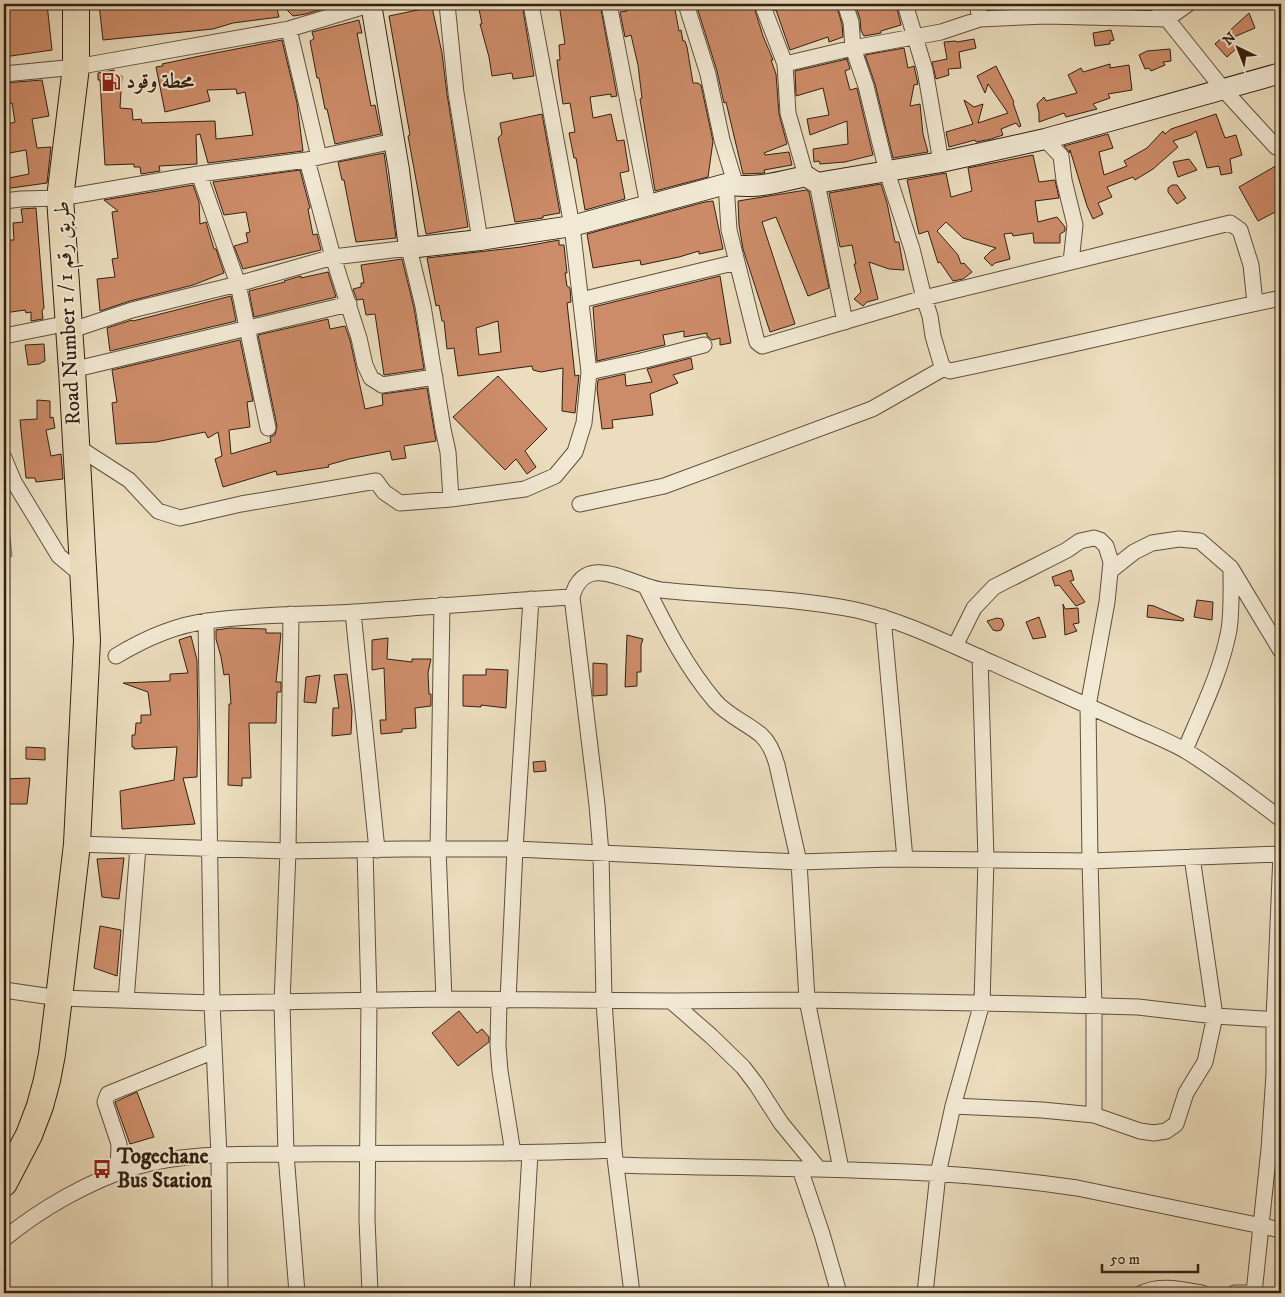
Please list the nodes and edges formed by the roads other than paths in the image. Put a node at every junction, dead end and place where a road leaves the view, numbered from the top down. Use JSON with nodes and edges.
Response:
{"nodes":[{"id":1,"x":76,"y":4,"type":"edge"},
{"id":2,"x":371,"y":4,"type":"edge"},
{"id":3,"x":447,"y":4,"type":"edge"},
{"id":4,"x":531,"y":4,"type":"edge"},
{"id":5,"x":609,"y":4,"type":"edge"},
{"id":6,"x":686,"y":4,"type":"edge"},
{"id":7,"x":762,"y":4,"type":"edge"},
{"id":8,"x":844,"y":4,"type":"edge"},
{"id":9,"x":904,"y":4,"type":"edge"},
{"id":10,"x":976,"y":4,"type":"edge"},
{"id":11,"x":1158,"y":4,"type":"edge"},
{"id":12,"x":1188,"y":4,"type":"edge"},
{"id":13,"x":980,"y":19,"type":"junction"},
{"id":14,"x":1167,"y":19,"type":"junction"},
{"id":15,"x":289,"y":29,"type":"junction"},
{"id":16,"x":915,"y":37,"type":"junction"},
{"id":17,"x":853,"y":48,"type":"junction"},
{"id":18,"x":785,"y":64,"type":"junction"},
{"id":19,"x":76,"y":67,"type":"junction"},
{"id":20,"x":1281,"y":73,"type":"edge"},
{"id":21,"x":4,"y":74,"type":"edge"},
{"id":22,"x":1224,"y":89,"type":"junction"},
{"id":23,"x":1045,"y":139,"type":"junction"},
{"id":24,"x":394,"y":141,"type":"junction"},
{"id":25,"x":1276,"y":147,"type":"dead end"},
{"id":26,"x":313,"y":158,"type":"junction"},
{"id":27,"x":941,"y":162,"type":"junction"},
{"id":28,"x":887,"y":172,"type":"junction"},
{"id":29,"x":198,"y":174,"type":"junction"},
{"id":30,"x":812,"y":179,"type":"junction"},
{"id":31,"x":731,"y":185,"type":"junction"},
{"id":32,"x":60,"y":198,"type":"junction"},
{"id":33,"x":4,"y":201,"type":"edge"},
{"id":34,"x":648,"y":205,"type":"junction"},
{"id":35,"x":572,"y":226,"type":"junction"},
{"id":36,"x":480,"y":240,"type":"junction"},
{"id":37,"x":409,"y":248,"type":"junction"},
{"id":38,"x":334,"y":257,"type":"junction"},
{"id":39,"x":737,"y":262,"type":"junction"},
{"id":40,"x":1071,"y":262,"type":"junction"},
{"id":41,"x":238,"y":284,"type":"junction"},
{"id":42,"x":924,"y":298,"type":"junction"},
{"id":43,"x":1281,"y":298,"type":"edge"},
{"id":44,"x":581,"y":300,"type":"junction"},
{"id":45,"x":1255,"y":303,"type":"junction"},
{"id":46,"x":349,"y":304,"type":"junction"},
{"id":47,"x":845,"y":322,"type":"junction"},
{"id":48,"x":69,"y":327,"type":"junction"},
{"id":49,"x":246,"y":330,"type":"junction"},
{"id":50,"x":4,"y":336,"type":"edge"},
{"id":51,"x":704,"y":346,"type":"dead end"},
{"id":52,"x":944,"y":368,"type":"junction"},
{"id":53,"x":72,"y":370,"type":"junction"},
{"id":54,"x":589,"y":372,"type":"junction"},
{"id":55,"x":435,"y":377,"type":"junction"},
{"id":56,"x":268,"y":428,"type":"dead end"},
{"id":57,"x":76,"y":446,"type":"junction"},
{"id":58,"x":4,"y":458,"type":"edge"},
{"id":59,"x":451,"y":499,"type":"junction"},
{"id":60,"x":580,"y":504,"type":"dead end"},
{"id":61,"x":1231,"y":568,"type":"junction"},
{"id":62,"x":1110,"y":571,"type":"junction"},
{"id":63,"x":83,"y":576,"type":"junction"},
{"id":64,"x":646,"y":587,"type":"junction"},
{"id":65,"x":572,"y":597,"type":"junction"},
{"id":66,"x":532,"y":599,"type":"junction"},
{"id":67,"x":442,"y":605,"type":"junction"},
{"id":68,"x":353,"y":612,"type":"junction"},
{"id":69,"x":291,"y":614,"type":"junction"},
{"id":70,"x":883,"y":617,"type":"junction"},
{"id":71,"x":206,"y":621,"type":"junction"},
{"id":72,"x":955,"y":646,"type":"junction"},
{"id":73,"x":1281,"y":652,"type":"edge"},
{"id":74,"x":116,"y":656,"type":"dead end"},
{"id":75,"x":980,"y":658,"type":"junction"},
{"id":76,"x":1088,"y":706,"type":"junction"},
{"id":77,"x":1185,"y":750,"type":"junction"},
{"id":78,"x":1281,"y":819,"type":"edge"},
{"id":79,"x":77,"y":844,"type":"junction"},
{"id":80,"x":138,"y":847,"type":"junction"},
{"id":81,"x":438,"y":849,"type":"junction"},
{"id":82,"x":515,"y":849,"type":"junction"},
{"id":83,"x":211,"y":850,"type":"junction"},
{"id":84,"x":371,"y":850,"type":"junction"},
{"id":85,"x":288,"y":851,"type":"junction"},
{"id":86,"x":601,"y":854,"type":"junction"},
{"id":87,"x":1281,"y":854,"type":"edge"},
{"id":88,"x":1192,"y":857,"type":"junction"},
{"id":89,"x":904,"y":859,"type":"junction"},
{"id":90,"x":986,"y":859,"type":"junction"},
{"id":91,"x":1090,"y":861,"type":"junction"},
{"id":92,"x":799,"y":862,"type":"junction"},
{"id":93,"x":4,"y":990,"type":"edge"},
{"id":94,"x":59,"y":998,"type":"junction"},
{"id":95,"x":444,"y":999,"type":"junction"},
{"id":96,"x":126,"y":1000,"type":"junction"},
{"id":97,"x":504,"y":1000,"type":"junction"},
{"id":98,"x":807,"y":1000,"type":"junction"},
{"id":99,"x":604,"y":1001,"type":"junction"},
{"id":100,"x":671,"y":1001,"type":"junction"},
{"id":101,"x":212,"y":1002,"type":"junction"},
{"id":102,"x":369,"y":1002,"type":"junction"},
{"id":103,"x":282,"y":1003,"type":"junction"},
{"id":104,"x":982,"y":1003,"type":"junction"},
{"id":105,"x":1094,"y":1006,"type":"junction"},
{"id":106,"x":1215,"y":1016,"type":"junction"},
{"id":107,"x":1278,"y":1020,"type":"edge"},
{"id":108,"x":214,"y":1051,"type":"junction"},
{"id":109,"x":953,"y":1106,"type":"junction"},
{"id":110,"x":1094,"y":1115,"type":"junction"},
{"id":111,"x":614,"y":1150,"type":"junction"},
{"id":112,"x":368,"y":1153,"type":"junction"},
{"id":113,"x":513,"y":1153,"type":"junction"},
{"id":114,"x":530,"y":1153,"type":"junction"},
{"id":115,"x":286,"y":1154,"type":"junction"},
{"id":116,"x":219,"y":1156,"type":"junction"},
{"id":117,"x":616,"y":1165,"type":"junction"},
{"id":118,"x":800,"y":1168,"type":"junction"},
{"id":119,"x":818,"y":1168,"type":"junction"},
{"id":120,"x":841,"y":1169,"type":"junction"},
{"id":121,"x":118,"y":1172,"type":"junction"},
{"id":122,"x":938,"y":1174,"type":"junction"},
{"id":123,"x":4,"y":1183,"type":"edge"},
{"id":124,"x":1262,"y":1226,"type":"junction"},
{"id":125,"x":1281,"y":1230,"type":"edge"},
{"id":126,"x":4,"y":1239,"type":"edge"},
{"id":127,"x":220,"y":1293,"type":"edge"},
{"id":128,"x":297,"y":1293,"type":"edge"},
{"id":129,"x":370,"y":1293,"type":"edge"},
{"id":130,"x":522,"y":1293,"type":"edge"},
{"id":131,"x":632,"y":1293,"type":"edge"},
{"id":132,"x":839,"y":1293,"type":"edge"},
{"id":133,"x":925,"y":1293,"type":"edge"},
{"id":134,"x":1142,"y":1293,"type":"edge"},
{"id":135,"x":1202,"y":1293,"type":"edge"},
{"id":136,"x":1235,"y":1293,"type":"edge"},
{"id":137,"x":1255,"y":1293,"type":"edge"}],
"edges":[{"from":1,"to":19,"type":"highway","name":"Road Number 1 / طريق رقم 1"},
{"from":2,"to":15,"type":"street"},
{"from":2,"to":24,"type":"street"},
{"from":3,"to":36,"type":"street"},
{"from":4,"to":35,"type":"street"},
{"from":5,"to":34,"type":"street"},
{"from":6,"to":31,"type":"street"},
{"from":7,"to":18,"type":"street"},
{"from":8,"to":17,"type":"street"},
{"from":9,"to":16,"type":"street"},
{"from":10,"to":13,"type":"street"},
{"from":11,"to":14,"type":"street"},
{"from":12,"to":14,"type":"street"},
{"from":13,"to":14,"type":"street"},
{"from":13,"to":16,"type":"street"},
{"from":14,"to":22,"type":"street"},
{"from":15,"to":19,"type":"street"},
{"from":15,"to":26,"type":"street"},
{"from":16,"to":17,"type":"street"},
{"from":16,"to":27,"type":"street"},
{"from":17,"to":18,"type":"street"},
{"from":17,"to":28,"type":"street"},
{"from":18,"to":30,"type":"street"},
{"from":19,"to":21,"type":"street"},
{"from":19,"to":32,"type":"highway","name":"Road Number 1 / طريق رقم 1"},
{"from":20,"to":22,"type":"street"},
{"from":22,"to":23,"type":"street"},
{"from":22,"to":25,"type":"street"},
{"from":23,"to":27,"type":"street"},
{"from":23,"to":40,"type":"street"},
{"from":24,"to":26,"type":"street"},
{"from":24,"to":37,"type":"street"},
{"from":26,"to":29,"type":"street"},
{"from":26,"to":38,"type":"street"},
{"from":27,"to":28,"type":"street"},
{"from":28,"to":30,"type":"street"},
{"from":28,"to":42,"type":"street"},
{"from":29,"to":32,"type":"street"},
{"from":29,"to":41,"type":"street"},
{"from":30,"to":31,"type":"street"},
{"from":30,"to":47,"type":"street"},
{"from":31,"to":34,"type":"street"},
{"from":31,"to":39,"type":"street"},
{"from":32,"to":33,"type":"street"},
{"from":32,"to":48,"type":"highway","name":"Road Number 1 / طريق رقم 1"},
{"from":34,"to":35,"type":"street"},
{"from":35,"to":36,"type":"street"},
{"from":35,"to":44,"type":"street"},
{"from":36,"to":37,"type":"street"},
{"from":37,"to":38,"type":"street"},
{"from":37,"to":55,"type":"street"},
{"from":38,"to":41,"type":"street"},
{"from":38,"to":46,"type":"street"},
{"from":39,"to":44,"type":"street"},
{"from":39,"to":47,"type":"street"},
{"from":40,"to":42,"type":"street"},
{"from":40,"to":45,"type":"street"},
{"from":41,"to":48,"type":"street"},
{"from":41,"to":49,"type":"street"},
{"from":42,"to":47,"type":"street"},
{"from":42,"to":52,"type":"street"},
{"from":43,"to":45,"type":"street"},
{"from":44,"to":54,"type":"street"},
{"from":45,"to":52,"type":"street"},
{"from":46,"to":49,"type":"street"},
{"from":46,"to":55,"type":"street"},
{"from":48,"to":50,"type":"street"},
{"from":48,"to":53,"type":"highway","name":"Road Number 1 / طريق رقم 1"},
{"from":49,"to":53,"type":"street"},
{"from":49,"to":56,"type":"street"},
{"from":51,"to":54,"type":"street"},
{"from":52,"to":60,"type":"street"},
{"from":53,"to":57,"type":"highway","name":"Road Number 1 / طريق رقم 1"},
{"from":54,"to":59,"type":"street"},
{"from":55,"to":59,"type":"street"},
{"from":57,"to":59,"type":"street"},
{"from":57,"to":63,"type":"highway","name":"Road Number 1 / طريق رقم 1"},
{"from":58,"to":63,"type":"street"},
{"from":61,"to":62,"type":"street"},
{"from":61,"to":73,"type":"street"},
{"from":61,"to":77,"type":"street"},
{"from":62,"to":72,"type":"street"},
{"from":62,"to":76,"type":"street"},
{"from":63,"to":79,"type":"highway","name":"Road Number 1 / طريق رقم 1"},
{"from":64,"to":65,"type":"street"},
{"from":64,"to":70,"type":"street"},
{"from":64,"to":92,"type":"street"},
{"from":65,"to":66,"type":"street"},
{"from":65,"to":86,"type":"street"},
{"from":66,"to":67,"type":"street"},
{"from":66,"to":82,"type":"street"},
{"from":67,"to":68,"type":"street"},
{"from":67,"to":81,"type":"street"},
{"from":68,"to":69,"type":"street"},
{"from":68,"to":84,"type":"street"},
{"from":69,"to":71,"type":"street"},
{"from":69,"to":85,"type":"street"},
{"from":70,"to":72,"type":"street"},
{"from":70,"to":89,"type":"street"},
{"from":71,"to":74,"type":"street"},
{"from":71,"to":83,"type":"street"},
{"from":72,"to":75,"type":"street"},
{"from":75,"to":76,"type":"street"},
{"from":75,"to":90,"type":"street"},
{"from":76,"to":77,"type":"street"},
{"from":76,"to":91,"type":"street"},
{"from":77,"to":78,"type":"street"},
{"from":79,"to":80,"type":"street"},
{"from":79,"to":94,"type":"highway","name":"Road Number 1 / طريق رقم 1"},
{"from":80,"to":83,"type":"street"},
{"from":80,"to":96,"type":"street"},
{"from":81,"to":82,"type":"street"},
{"from":81,"to":84,"type":"street"},
{"from":81,"to":95,"type":"street"},
{"from":82,"to":86,"type":"street"},
{"from":82,"to":97,"type":"street"},
{"from":83,"to":85,"type":"street"},
{"from":83,"to":101,"type":"street"},
{"from":84,"to":85,"type":"street"},
{"from":84,"to":102,"type":"street"},
{"from":85,"to":103,"type":"street"},
{"from":86,"to":92,"type":"street"},
{"from":86,"to":99,"type":"street"},
{"from":87,"to":88,"type":"street"},
{"from":87,"to":107,"type":"street"},
{"from":88,"to":91,"type":"street"},
{"from":88,"to":106,"type":"street"},
{"from":89,"to":90,"type":"street"},
{"from":89,"to":92,"type":"street"},
{"from":90,"to":91,"type":"street"},
{"from":90,"to":104,"type":"street"},
{"from":91,"to":105,"type":"street"},
{"from":92,"to":98,"type":"street"},
{"from":93,"to":94,"type":"street"},
{"from":94,"to":96,"type":"street"},
{"from":94,"to":123,"type":"highway","name":"Road Number 1 / طريق رقم 1"},
{"from":95,"to":97,"type":"street"},
{"from":95,"to":102,"type":"street"},
{"from":96,"to":101,"type":"street"},
{"from":97,"to":99,"type":"street"},
{"from":97,"to":113,"type":"street"},
{"from":98,"to":100,"type":"street"},
{"from":98,"to":104,"type":"street"},
{"from":98,"to":120,"type":"street"},
{"from":99,"to":100,"type":"street"},
{"from":99,"to":111,"type":"street"},
{"from":100,"to":119,"type":"street"},
{"from":101,"to":103,"type":"street"},
{"from":101,"to":108,"type":"street"},
{"from":102,"to":103,"type":"street"},
{"from":102,"to":112,"type":"street"},
{"from":103,"to":115,"type":"street"},
{"from":104,"to":105,"type":"street"},
{"from":104,"to":109,"type":"street"},
{"from":105,"to":106,"type":"street"},
{"from":105,"to":110,"type":"street"},
{"from":106,"to":107,"type":"street"},
{"from":106,"to":110,"type":"street"},
{"from":107,"to":124,"type":"street"},
{"from":108,"to":116,"type":"street"},
{"from":108,"to":121,"type":"street"},
{"from":109,"to":110,"type":"street"},
{"from":109,"to":122,"type":"street"},
{"from":111,"to":114,"type":"street"},
{"from":111,"to":117,"type":"street"},
{"from":112,"to":113,"type":"street"},
{"from":112,"to":115,"type":"street"},
{"from":112,"to":129,"type":"street"},
{"from":113,"to":114,"type":"street"},
{"from":114,"to":130,"type":"street"},
{"from":115,"to":116,"type":"street"},
{"from":115,"to":128,"type":"street"},
{"from":116,"to":121,"type":"street"},
{"from":116,"to":127,"type":"street"},
{"from":117,"to":118,"type":"street"},
{"from":117,"to":131,"type":"street"},
{"from":118,"to":119,"type":"street"},
{"from":118,"to":132,"type":"street"},
{"from":119,"to":120,"type":"street"},
{"from":120,"to":122,"type":"street"},
{"from":121,"to":126,"type":"street"},
{"from":122,"to":124,"type":"street"},
{"from":122,"to":133,"type":"street"},
{"from":124,"to":125,"type":"street"},
{"from":124,"to":137,"type":"street"},
{"from":134,"to":135,"type":"street"},
{"from":136,"to":137,"type":"street"}]}
